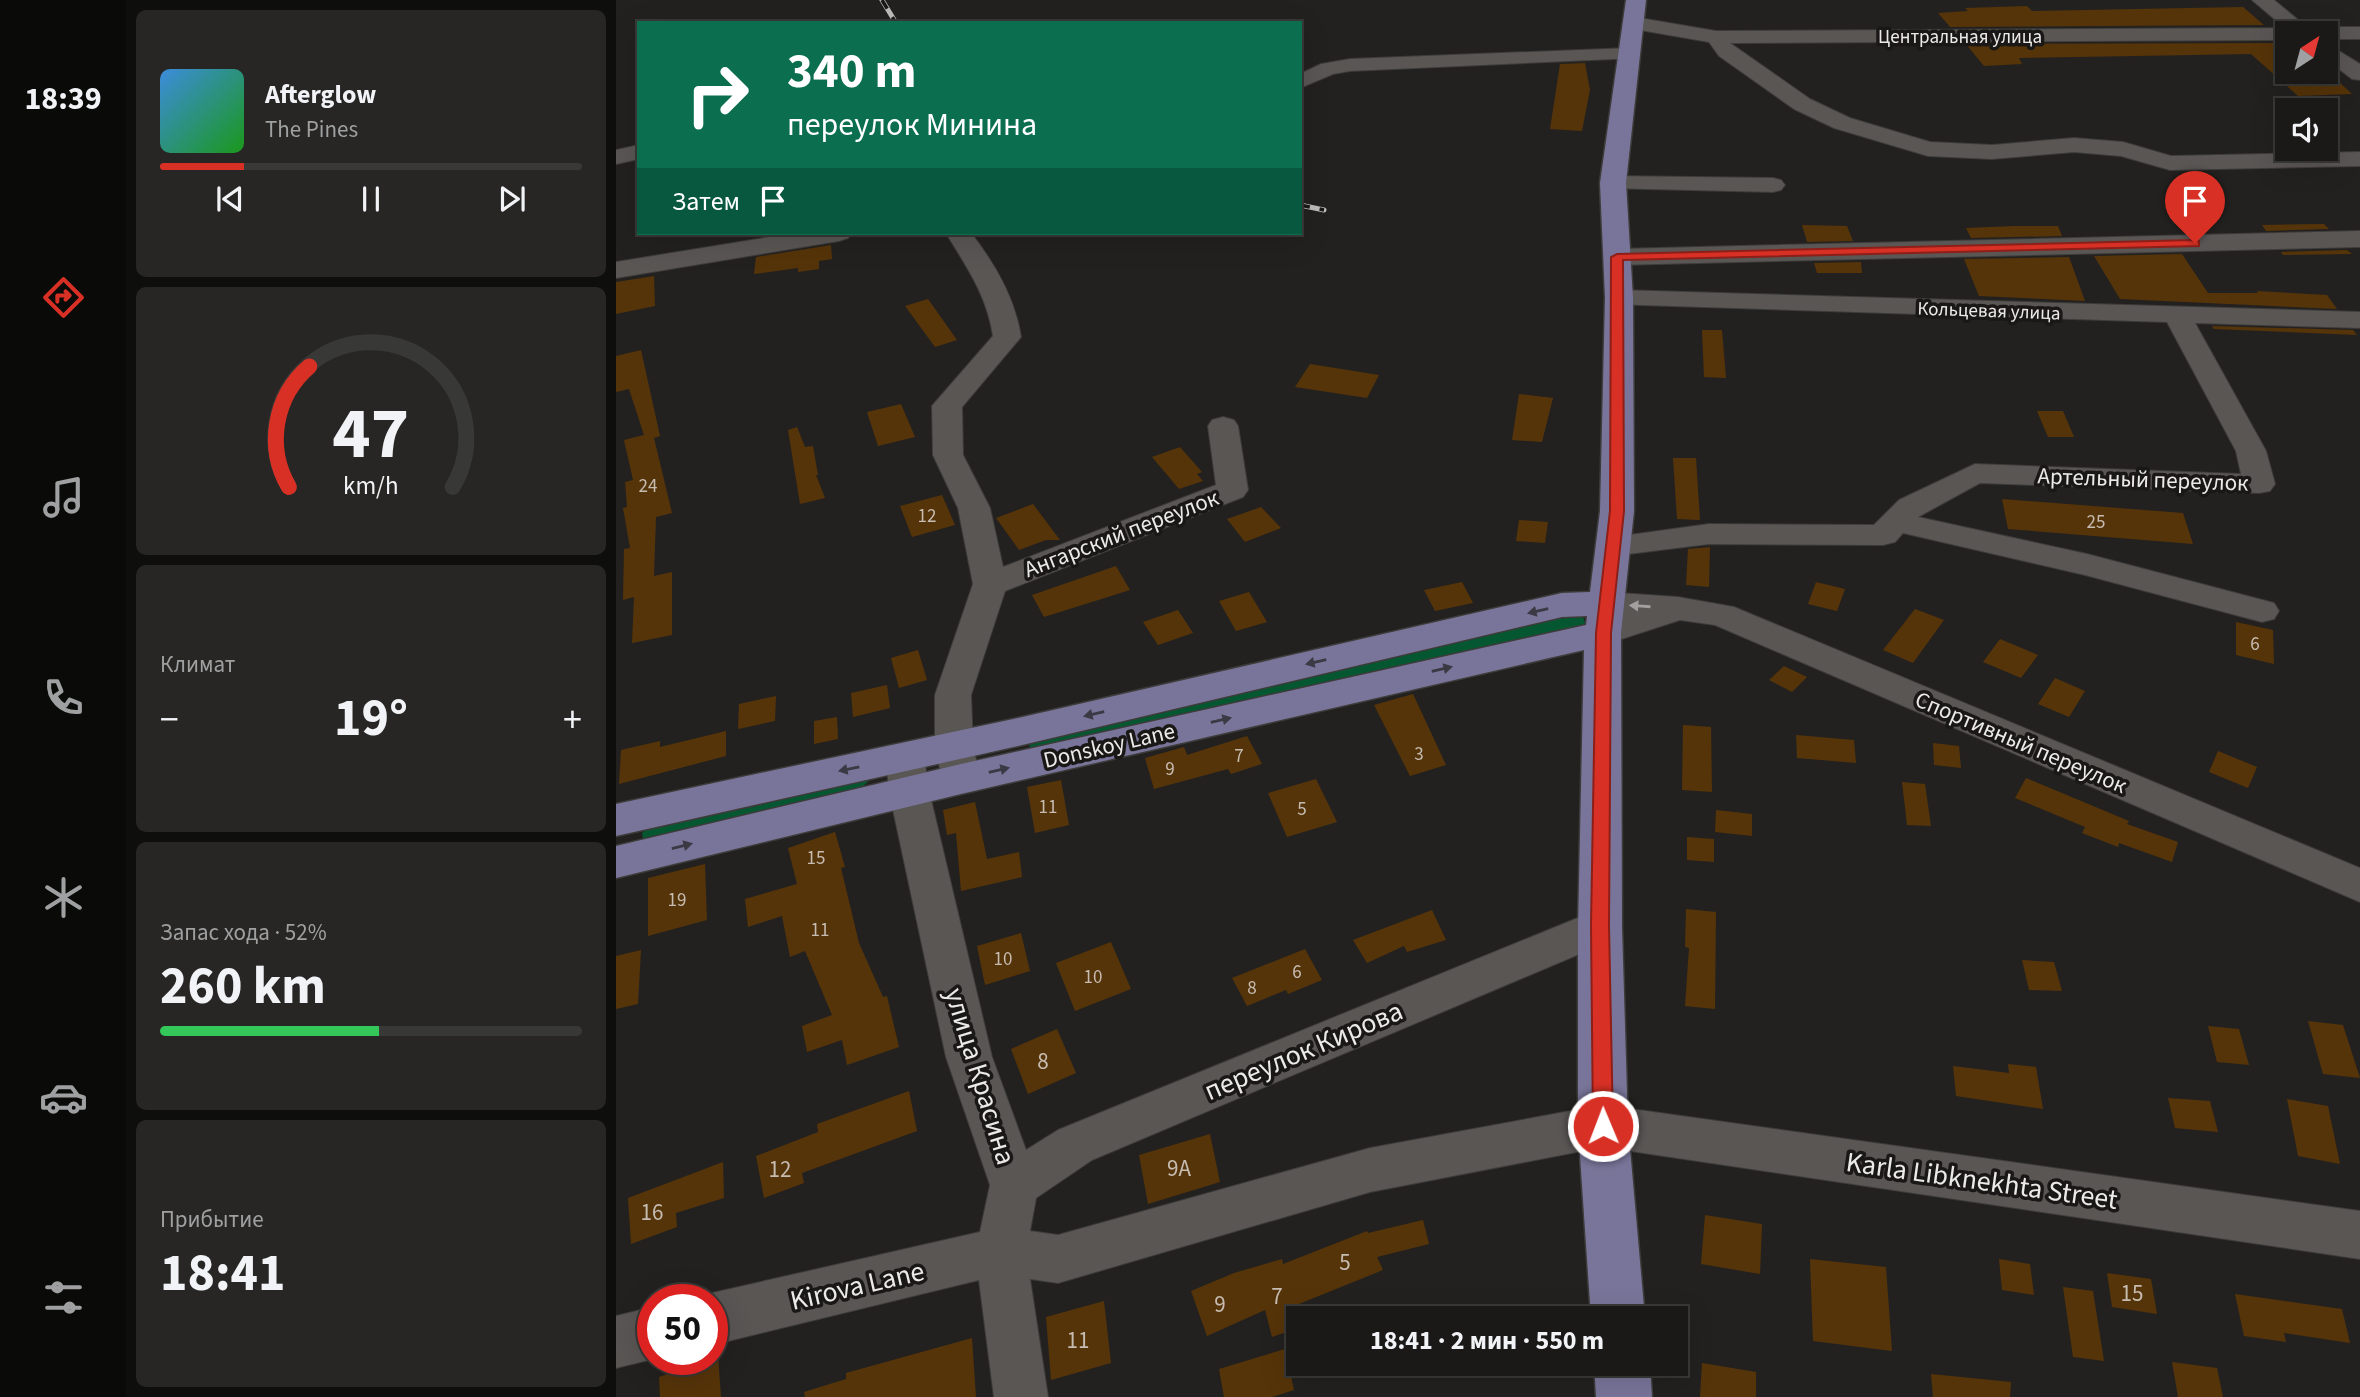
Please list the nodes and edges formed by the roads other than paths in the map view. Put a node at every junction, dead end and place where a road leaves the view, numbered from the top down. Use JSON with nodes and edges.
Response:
{"nodes":[{"id":1,"x":2262,"y":0,"type":"edge"},
{"id":2,"x":1635,"y":11,"type":"edge"},
{"id":3,"x":2289,"y":21,"type":"edge"},
{"id":4,"x":2338,"y":33,"type":"edge"},
{"id":5,"x":2360,"y":33,"type":"edge"},
{"id":6,"x":2275,"y":34,"type":"edge"},
{"id":7,"x":1716,"y":37,"type":"junction"},
{"id":8,"x":1630,"y":54,"type":"junction"},
{"id":9,"x":2338,"y":58,"type":"edge"},
{"id":10,"x":2360,"y":74,"type":"edge"},
{"id":11,"x":1302,"y":81,"type":"edge"},
{"id":12,"x":637,"y":152,"type":"edge"},
{"id":13,"x":616,"y":157,"type":"edge"},
{"id":14,"x":2360,"y":159,"type":"edge"},
{"id":15,"x":1613,"y":183,"type":"junction"},
{"id":16,"x":1773,"y":185,"type":"dead end"},
{"id":17,"x":827,"y":235,"type":"edge"},
{"id":18,"x":962,"y":239,"type":"edge"},
{"id":19,"x":2360,"y":239,"type":"edge"},
{"id":20,"x":1617,"y":257,"type":"junction"},
{"id":21,"x":616,"y":271,"type":"edge"},
{"id":22,"x":1619,"y":298,"type":"junction"},
{"id":23,"x":2177,"y":315,"type":"junction"},
{"id":24,"x":2360,"y":320,"type":"edge"},
{"id":25,"x":1223,"y":426,"type":"dead end"},
{"id":26,"x":1896,"y":522,"type":"junction"},
{"id":27,"x":1612,"y":546,"type":"junction"},
{"id":28,"x":990,"y":584,"type":"junction"},
{"id":29,"x":2262,"y":611,"type":"dead end"},
{"id":30,"x":1604,"y":618,"type":"junction"},
{"id":31,"x":958,"y":762,"type":"junction"},
{"id":32,"x":907,"y":774,"type":"junction"},
{"id":33,"x":616,"y":820,"type":"edge"},
{"id":34,"x":616,"y":862,"type":"edge"},
{"id":35,"x":2360,"y":886,"type":"edge"},
{"id":36,"x":1600,"y":926,"type":"junction"},
{"id":37,"x":1603,"y":1126,"type":"junction"},
{"id":38,"x":1014,"y":1185,"type":"junction"},
{"id":39,"x":2360,"y":1235,"type":"edge"},
{"id":40,"x":1001,"y":1251,"type":"junction"},
{"id":41,"x":1617,"y":1306,"type":"edge"},
{"id":42,"x":728,"y":1315,"type":"edge"},
{"id":43,"x":637,"y":1337,"type":"edge"},
{"id":44,"x":616,"y":1342,"type":"edge"},
{"id":45,"x":1623,"y":1376,"type":"edge"},
{"id":46,"x":1021,"y":1397,"type":"edge"},
{"id":47,"x":1624,"y":1397,"type":"edge"}],
"edges":[{"from":1,"to":3,"type":"street"},
{"from":2,"to":7,"type":"street","name":"Центральная улица"},
{"from":2,"to":8,"type":"main road"},
{"from":4,"to":5,"type":"street"},
{"from":6,"to":7,"type":"street","name":"Центральная улица"},
{"from":7,"to":14,"type":"street"},
{"from":8,"to":11,"type":"street"},
{"from":8,"to":15,"type":"main road"},
{"from":9,"to":10,"type":"street"},
{"from":12,"to":13,"type":"street"},
{"from":15,"to":16,"type":"street"},
{"from":15,"to":20,"type":"main road"},
{"from":17,"to":21,"type":"street"},
{"from":18,"to":28,"type":"street"},
{"from":19,"to":20,"type":"street"},
{"from":20,"to":22,"type":"main road"},
{"from":22,"to":23,"type":"street","name":"Кольцевая улица"},
{"from":22,"to":27,"type":"main road"},
{"from":23,"to":24,"type":"street","name":"Кольцевая улица"},
{"from":23,"to":26,"type":"street","name":"Артельный переулок"},
{"from":25,"to":28,"type":"street","name":"Ангарский переулок"},
{"from":26,"to":27,"type":"street","name":"Артельный переулок"},
{"from":26,"to":29,"type":"street"},
{"from":27,"to":30,"type":"main road"},
{"from":28,"to":31,"type":"street"},
{"from":30,"to":31,"type":"main road","name":"Donskoy Lane"},
{"from":30,"to":35,"type":"street","name":"Спортивный переулок"},
{"from":30,"to":36,"type":"main road"},
{"from":31,"to":32,"type":"main road","name":"Donskoy Lane"},
{"from":32,"to":33,"type":"main road","name":"Donskoy Lane","one_way":true},
{"from":34,"to":32,"type":"main road","name":"Donskoy Lane","one_way":true},
{"from":32,"to":38,"type":"street","name":"улица Красина"},
{"from":36,"to":37,"type":"main road"},
{"from":36,"to":38,"type":"street","name":"переулок Кирова"},
{"from":37,"to":39,"type":"street","name":"Karla Libknekhta Street"},
{"from":37,"to":40,"type":"street"},
{"from":37,"to":41,"type":"main road"},
{"from":38,"to":40,"type":"street","name":"улица Красина"},
{"from":40,"to":42,"type":"street","name":"Kirova Lane"},
{"from":40,"to":46,"type":"street","name":"улица Красина"},
{"from":43,"to":44,"type":"street"},
{"from":45,"to":47,"type":"main road"}]}
